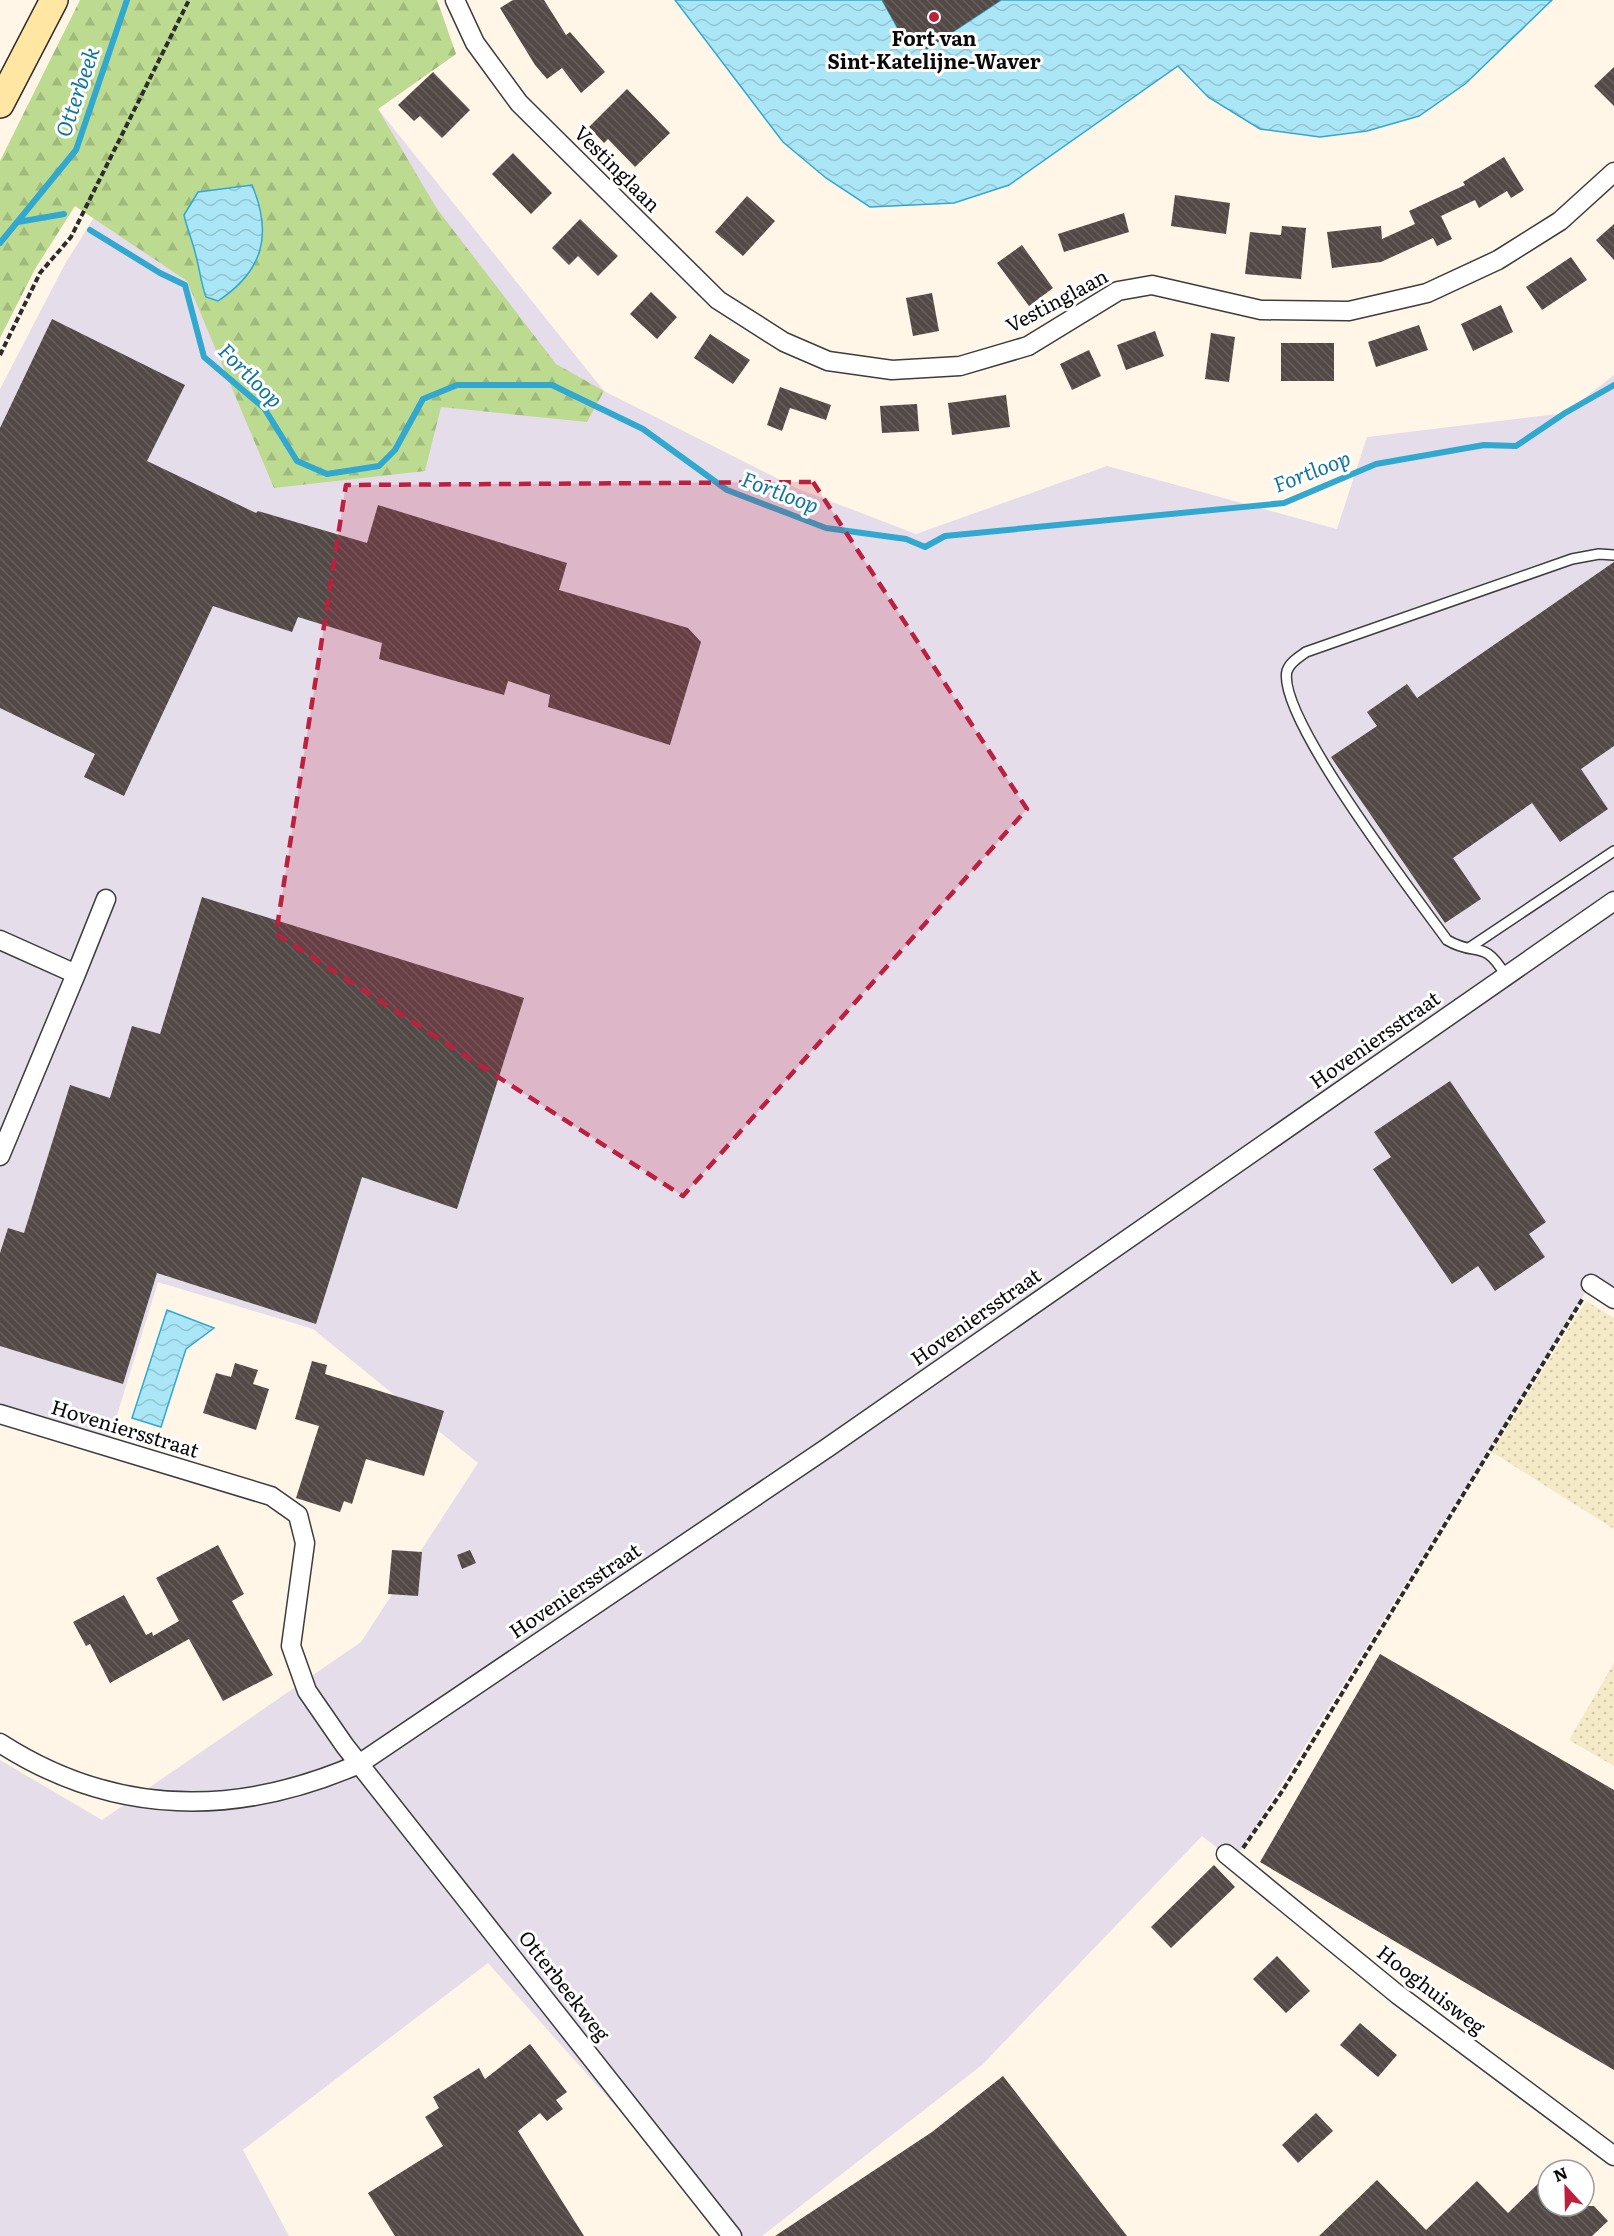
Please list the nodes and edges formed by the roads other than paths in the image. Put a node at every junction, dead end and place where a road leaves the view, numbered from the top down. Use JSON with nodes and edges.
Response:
{"nodes":[{"id":1,"x":54,"y":0,"type":"edge"},
{"id":2,"x":455,"y":0,"type":"edge"},
{"id":3,"x":0,"y":104,"type":"edge"},
{"id":4,"x":1614,"y":172,"type":"edge"},
{"id":5,"x":1614,"y":555,"type":"edge"},
{"id":6,"x":1614,"y":851,"type":"edge"},
{"id":7,"x":106,"y":899,"type":"dead end"},
{"id":8,"x":1614,"y":901,"type":"edge"},
{"id":9,"x":0,"y":940,"type":"edge"},
{"id":10,"x":1469,"y":948,"type":"junction"},
{"id":11,"x":76,"y":974,"type":"junction"},
{"id":12,"x":1506,"y":976,"type":"junction"},
{"id":13,"x":0,"y":1156,"type":"edge"},
{"id":14,"x":1591,"y":1284,"type":"road end"},
{"id":15,"x":1614,"y":1299,"type":"edge"},
{"id":16,"x":0,"y":1414,"type":"edge"},
{"id":17,"x":0,"y":1743,"type":"edge"},
{"id":18,"x":359,"y":1764,"type":"junction"},
{"id":19,"x":1230,"y":1858,"type":"road end"},
{"id":20,"x":1614,"y":2156,"type":"edge"},
{"id":21,"x":732,"y":2236,"type":"edge"}],
"edges":[{"from":1,"to":3,"type":"main road"},
{"from":2,"to":4,"type":"street","name":"Vestinglaan"},
{"from":5,"to":10,"type":"lane"},
{"from":6,"to":10,"type":"lane"},
{"from":7,"to":11,"type":"street"},
{"from":8,"to":12,"type":"street","name":"Hoveniersstraat"},
{"from":9,"to":11,"type":"street"},
{"from":10,"to":12,"type":"lane"},
{"from":11,"to":13,"type":"street"},
{"from":12,"to":18,"type":"street","name":"Hoveniersstraat"},
{"from":14,"to":15,"type":"street"},
{"from":16,"to":18,"type":"street","name":"Hoveniersstraat"},
{"from":17,"to":18,"type":"street","name":"Hoveniersstraat"},
{"from":18,"to":21,"type":"street","name":"Otterbeekweg"},
{"from":19,"to":20,"type":"street","name":"Hooghuisweg"}]}
